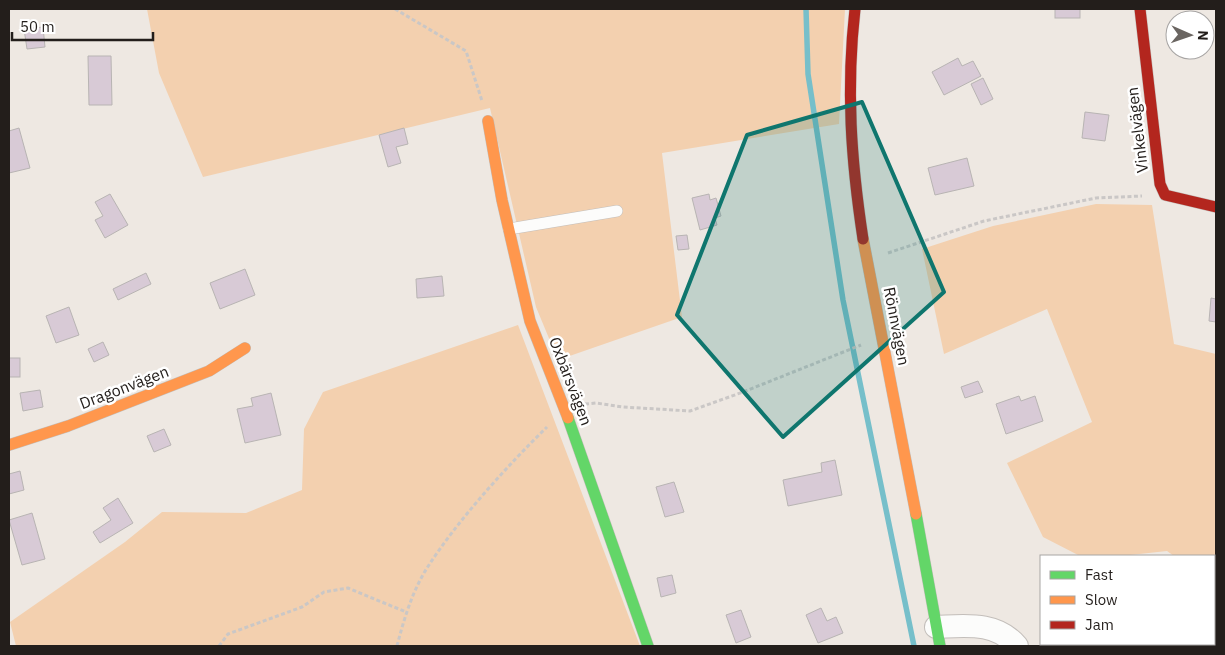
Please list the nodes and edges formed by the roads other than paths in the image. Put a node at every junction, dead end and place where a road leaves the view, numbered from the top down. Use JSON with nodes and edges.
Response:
{"nodes":[{"id":1,"x":855,"y":9,"type":"edge"},
{"id":2,"x":1140,"y":9,"type":"edge"},
{"id":3,"x":488,"y":121,"type":"road end"},
{"id":4,"x":1216,"y":207,"type":"edge"},
{"id":5,"x":617,"y":211,"type":"dead end"},
{"id":6,"x":509,"y":229,"type":"junction"},
{"id":7,"x":245,"y":348,"type":"dead end"},
{"id":8,"x":9,"y":445,"type":"edge"},
{"id":9,"x":938,"y":637,"type":"edge"},
{"id":10,"x":648,"y":646,"type":"edge"},
{"id":11,"x":1017,"y":646,"type":"edge"}],
"edges":[{"from":1,"to":9,"type":"street","name":"Rönnvägen"},
{"from":2,"to":4,"type":"street","name":"Vinkelvägen"},
{"from":3,"to":6,"type":"street","name":"Oxbärsvägen"},
{"from":5,"to":6,"type":"lane"},
{"from":6,"to":10,"type":"street","name":"Oxbärsvägen"},
{"from":7,"to":8,"type":"street","name":"Dragonvägen"},
{"from":9,"to":11,"type":"street"}]}
